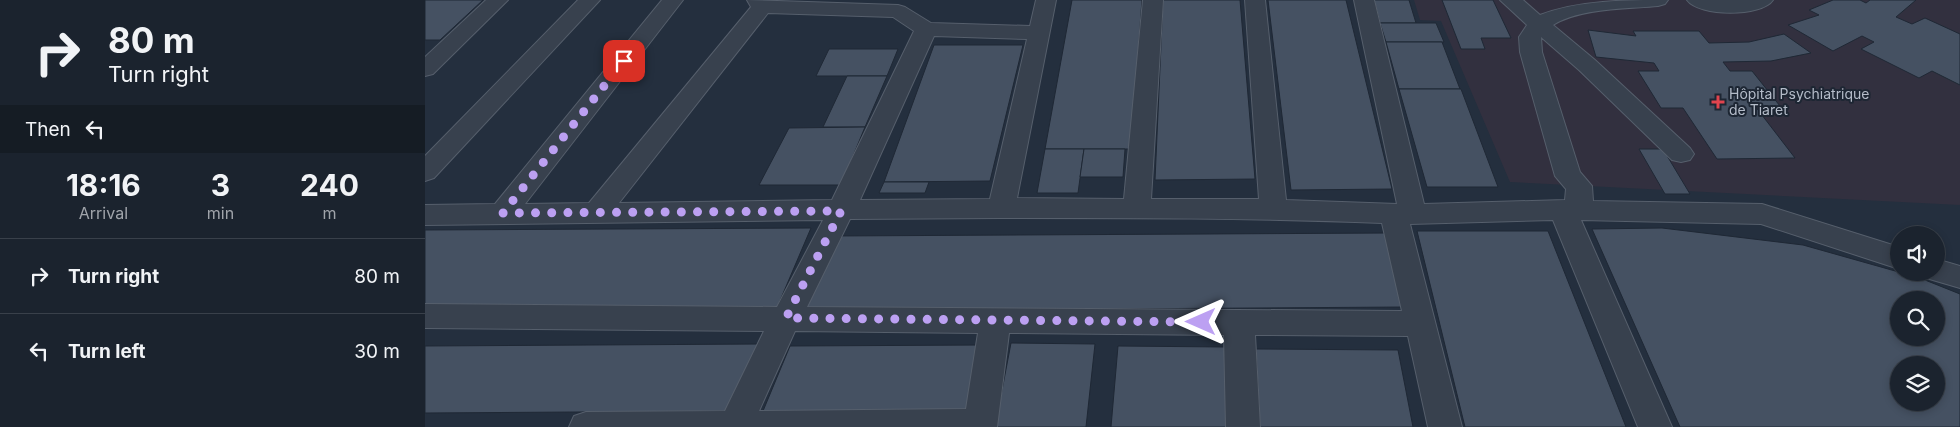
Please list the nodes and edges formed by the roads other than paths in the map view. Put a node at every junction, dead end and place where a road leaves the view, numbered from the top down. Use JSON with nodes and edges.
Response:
{"nodes":[{"id":1,"x":498,"y":0,"type":"edge"},
{"id":2,"x":589,"y":0,"type":"edge"},
{"id":3,"x":673,"y":0,"type":"edge"},
{"id":4,"x":1046,"y":0,"type":"edge"},
{"id":5,"x":1153,"y":0,"type":"edge"},
{"id":6,"x":1255,"y":0,"type":"edge"},
{"id":7,"x":1364,"y":0,"type":"edge"},
{"id":8,"x":1510,"y":0,"type":"edge"},
{"id":9,"x":1658,"y":0,"type":"edge"},
{"id":10,"x":1697,"y":0,"type":"edge"},
{"id":11,"x":1763,"y":0,"type":"edge"},
{"id":12,"x":760,"y":4,"type":"edge"},
{"id":13,"x":896,"y":6,"type":"edge"},
{"id":14,"x":1537,"y":24,"type":"junction"},
{"id":15,"x":926,"y":28,"type":"junction"},
{"id":16,"x":1040,"y":33,"type":"junction"},
{"id":17,"x":425,"y":69,"type":"edge"},
{"id":18,"x":1681,"y":154,"type":"dead end"},
{"id":19,"x":425,"y":172,"type":"edge"},
{"id":20,"x":1001,"y":208,"type":"junction"},
{"id":21,"x":1273,"y":209,"type":"junction"},
{"id":22,"x":1137,"y":210,"type":"junction"},
{"id":23,"x":1571,"y":210,"type":"junction"},
{"id":24,"x":841,"y":211,"type":"junction"},
{"id":25,"x":597,"y":212,"type":"junction"},
{"id":26,"x":503,"y":213,"type":"junction"},
{"id":27,"x":1403,"y":214,"type":"junction"},
{"id":28,"x":425,"y":215,"type":"edge"},
{"id":29,"x":1890,"y":255,"type":"edge"},
{"id":30,"x":1945,"y":273,"type":"edge"},
{"id":31,"x":1960,"y":277,"type":"edge"},
{"id":32,"x":425,"y":316,"type":"edge"},
{"id":33,"x":786,"y":318,"type":"junction"},
{"id":34,"x":995,"y":321,"type":"junction"},
{"id":35,"x":1239,"y":323,"type":"junction"},
{"id":36,"x":1421,"y":324,"type":"junction"},
{"id":37,"x":980,"y":425,"type":"edge"},
{"id":38,"x":735,"y":426,"type":"edge"},
{"id":39,"x":587,"y":427,"type":"edge"},
{"id":40,"x":1243,"y":427,"type":"edge"},
{"id":41,"x":1445,"y":427,"type":"edge"},
{"id":42,"x":1655,"y":427,"type":"edge"}],
"edges":[{"from":1,"to":17,"type":"street"},
{"from":2,"to":19,"type":"street"},
{"from":3,"to":26,"type":"street"},
{"from":4,"to":16,"type":"street"},
{"from":5,"to":22,"type":"street"},
{"from":6,"to":21,"type":"street"},
{"from":7,"to":27,"type":"street"},
{"from":8,"to":14,"type":"street"},
{"from":9,"to":14,"type":"street"},
{"from":10,"to":11,"type":"street"},
{"from":12,"to":13,"type":"street"},
{"from":12,"to":25,"type":"street"},
{"from":13,"to":15,"type":"street"},
{"from":14,"to":18,"type":"street"},
{"from":14,"to":23,"type":"street"},
{"from":15,"to":16,"type":"street"},
{"from":15,"to":24,"type":"street"},
{"from":16,"to":20,"type":"street"},
{"from":20,"to":22,"type":"street"},
{"from":20,"to":24,"type":"street"},
{"from":21,"to":22,"type":"street"},
{"from":21,"to":27,"type":"street"},
{"from":23,"to":27,"type":"street"},
{"from":23,"to":29,"type":"street"},
{"from":23,"to":42,"type":"street"},
{"from":24,"to":25,"type":"street"},
{"from":24,"to":33,"type":"street"},
{"from":25,"to":26,"type":"street"},
{"from":26,"to":28,"type":"street"},
{"from":27,"to":36,"type":"street"},
{"from":30,"to":31,"type":"street"},
{"from":32,"to":33,"type":"street"},
{"from":33,"to":34,"type":"street"},
{"from":33,"to":38,"type":"street"},
{"from":34,"to":35,"type":"street"},
{"from":34,"to":37,"type":"street"},
{"from":35,"to":36,"type":"street"},
{"from":35,"to":40,"type":"street"},
{"from":36,"to":41,"type":"street"},
{"from":37,"to":38,"type":"street"},
{"from":38,"to":39,"type":"street"}]}
